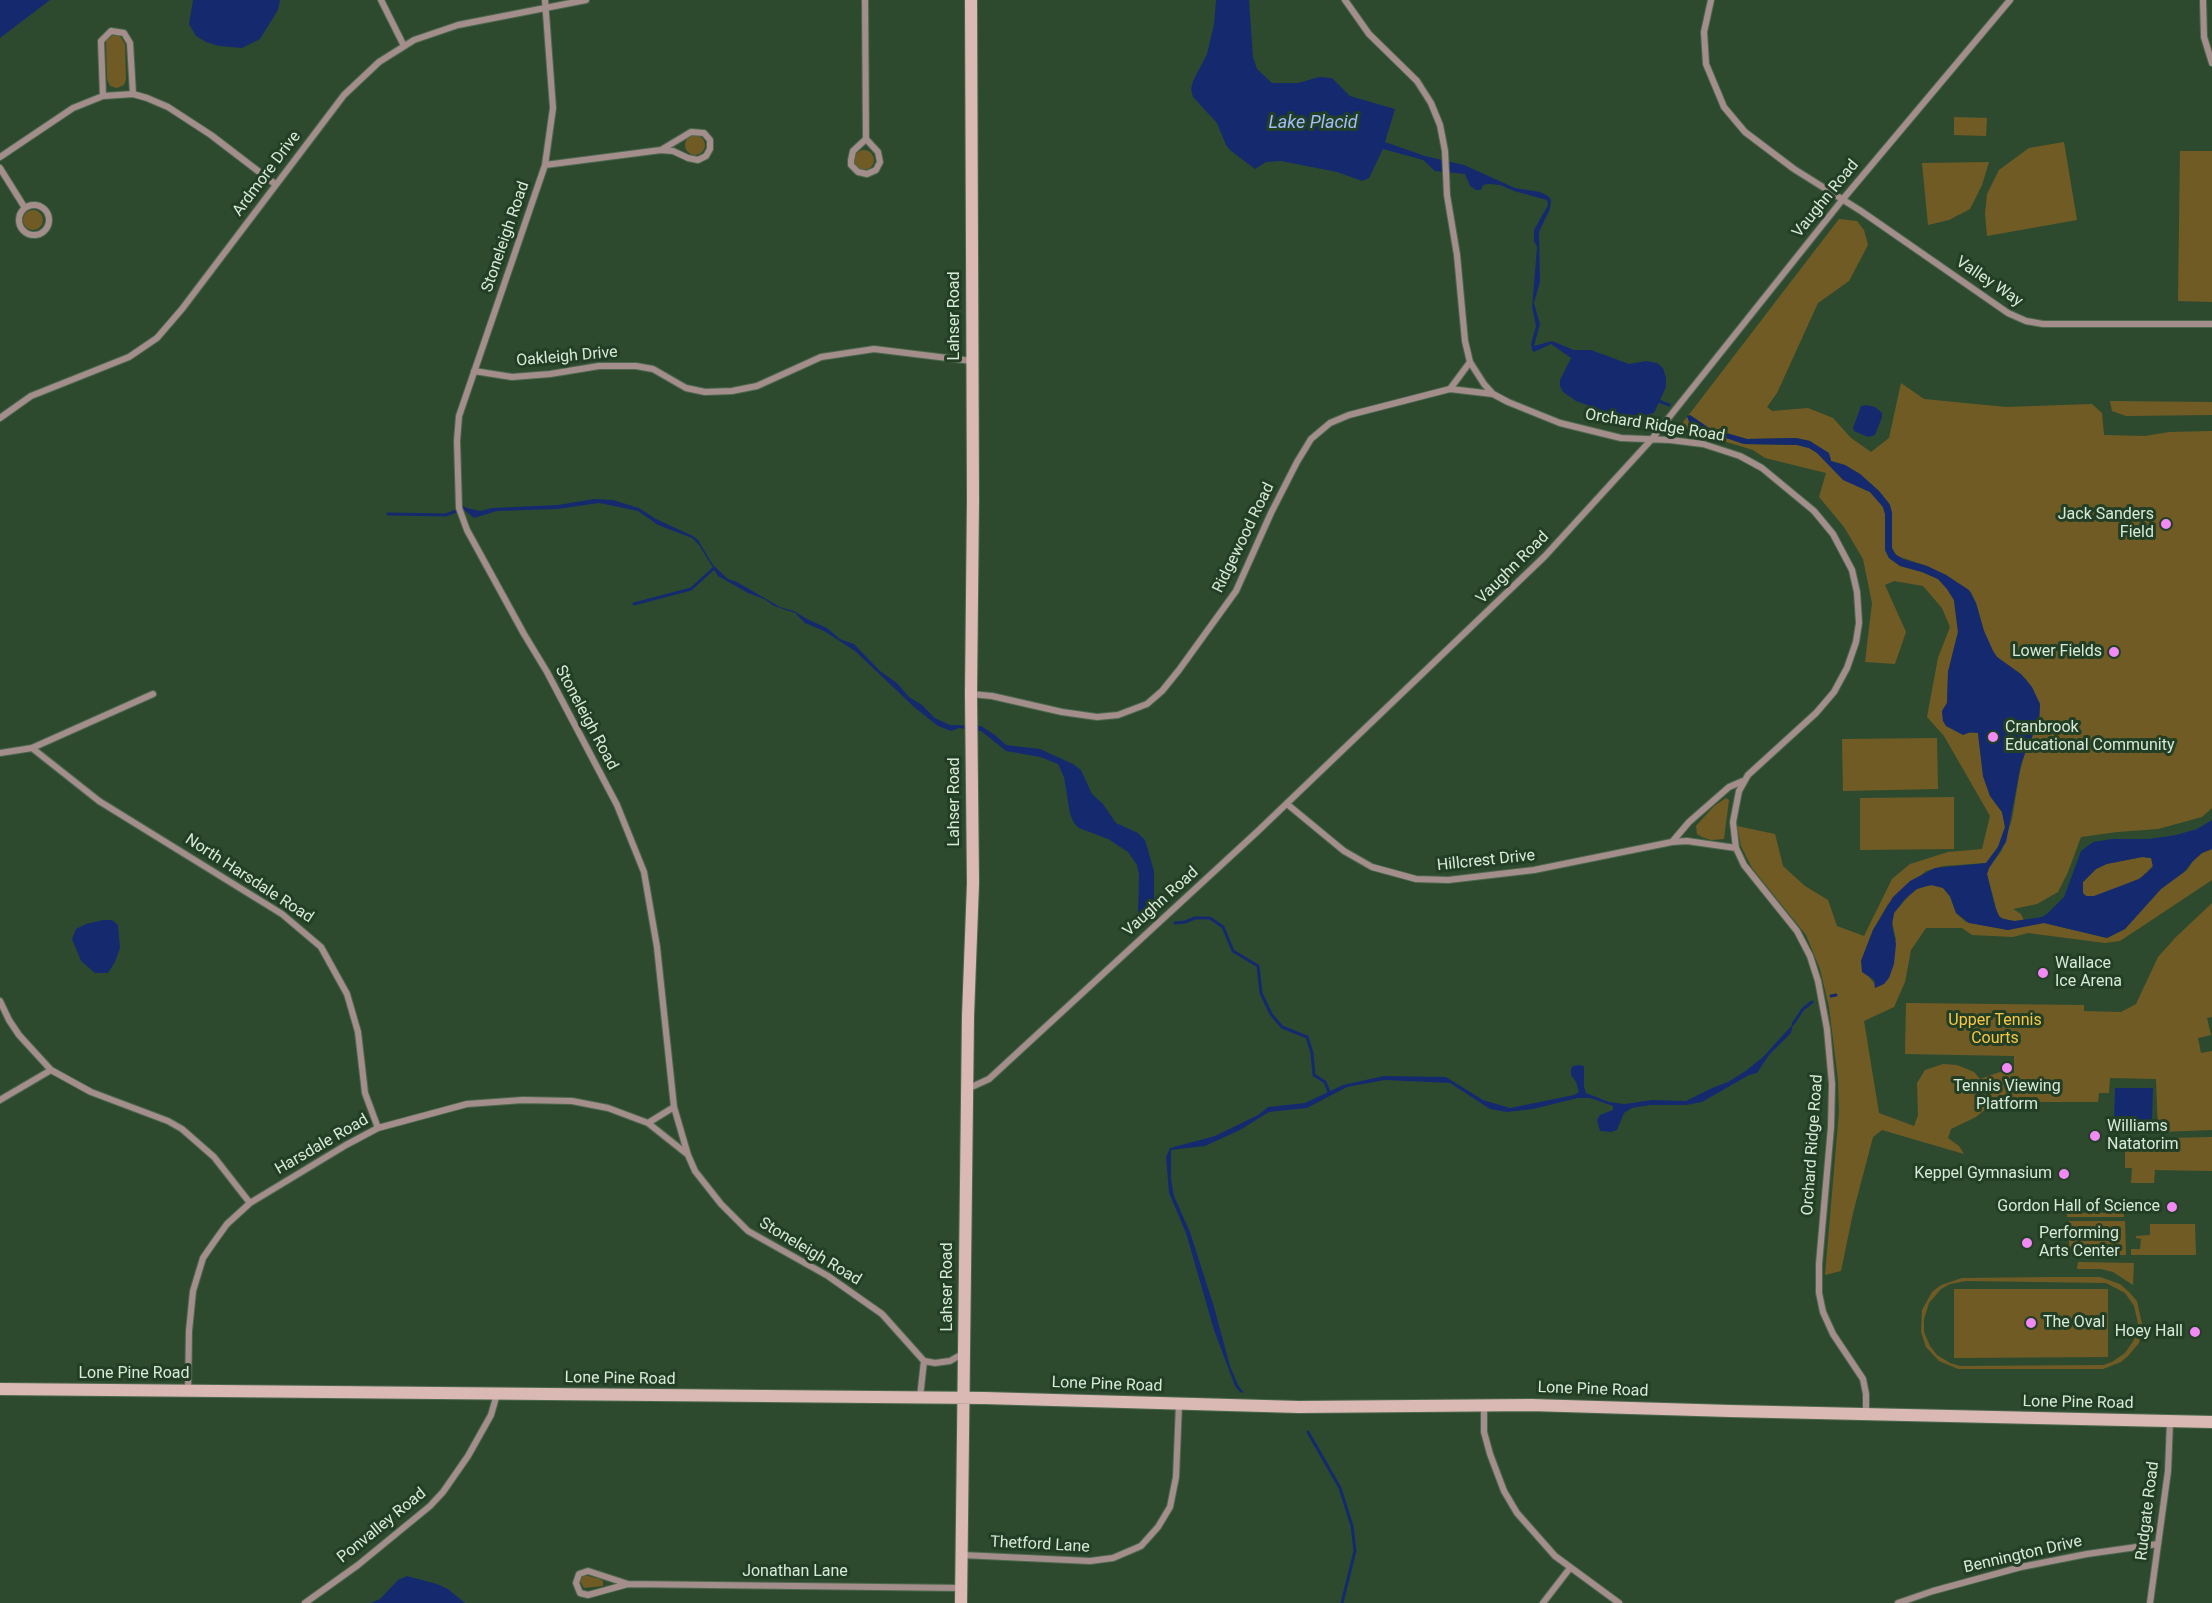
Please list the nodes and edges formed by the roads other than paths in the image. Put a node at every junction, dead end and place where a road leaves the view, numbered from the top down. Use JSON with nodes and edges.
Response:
{"nodes":[{"id":1,"x":381,"y":0,"type":"edge"},
{"id":2,"x":545,"y":0,"type":"edge"},
{"id":3,"x":586,"y":0,"type":"edge"},
{"id":4,"x":866,"y":0,"type":"edge"},
{"id":5,"x":971,"y":0,"type":"edge"},
{"id":6,"x":1345,"y":0,"type":"edge"},
{"id":7,"x":1711,"y":0,"type":"edge"},
{"id":8,"x":2010,"y":0,"type":"edge"},
{"id":9,"x":2203,"y":0,"type":"edge"},
{"id":10,"x":546,"y":8,"type":"junction"},
{"id":11,"x":404,"y":46,"type":"junction"},
{"id":12,"x":2212,"y":63,"type":"edge"},
{"id":13,"x":133,"y":94,"type":"junction"},
{"id":14,"x":103,"y":96,"type":"junction"},
{"id":15,"x":866,"y":139,"type":"junction"},
{"id":16,"x":662,"y":150,"type":"junction"},
{"id":17,"x":0,"y":157,"type":"edge"},
{"id":18,"x":545,"y":165,"type":"junction"},
{"id":19,"x":0,"y":168,"type":"edge"},
{"id":20,"x":275,"y":184,"type":"junction"},
{"id":21,"x":1843,"y":199,"type":"junction"},
{"id":22,"x":25,"y":208,"type":"junction"},
{"id":23,"x":2212,"y":324,"type":"edge"},
{"id":24,"x":972,"y":361,"type":"junction"},
{"id":25,"x":1470,"y":362,"type":"junction"},
{"id":26,"x":474,"y":372,"type":"junction"},
{"id":27,"x":1450,"y":389,"type":"junction"},
{"id":28,"x":1493,"y":394,"type":"junction"},
{"id":29,"x":0,"y":418,"type":"edge"},
{"id":30,"x":1651,"y":440,"type":"junction"},
{"id":31,"x":971,"y":693,"type":"junction"},
{"id":32,"x":153,"y":694,"type":"dead end"},
{"id":33,"x":32,"y":748,"type":"junction"},
{"id":34,"x":0,"y":753,"type":"edge"},
{"id":35,"x":1744,"y":781,"type":"junction"},
{"id":36,"x":1287,"y":804,"type":"junction"},
{"id":37,"x":1672,"y":842,"type":"junction"},
{"id":38,"x":1736,"y":848,"type":"junction"},
{"id":39,"x":0,"y":1001,"type":"edge"},
{"id":40,"x":51,"y":1070,"type":"junction"},
{"id":41,"x":967,"y":1089,"type":"junction"},
{"id":42,"x":0,"y":1100,"type":"edge"},
{"id":43,"x":674,"y":1107,"type":"junction"},
{"id":44,"x":648,"y":1123,"type":"junction"},
{"id":45,"x":378,"y":1128,"type":"junction"},
{"id":46,"x":688,"y":1155,"type":"junction"},
{"id":47,"x":250,"y":1203,"type":"junction"},
{"id":48,"x":964,"y":1353,"type":"junction"},
{"id":49,"x":924,"y":1361,"type":"junction"},
{"id":50,"x":0,"y":1389,"type":"edge"},
{"id":51,"x":188,"y":1391,"type":"junction"},
{"id":52,"x":497,"y":1394,"type":"junction"},
{"id":53,"x":920,"y":1397,"type":"junction"},
{"id":54,"x":964,"y":1398,"type":"junction"},
{"id":55,"x":1179,"y":1403,"type":"junction"},
{"id":56,"x":1484,"y":1404,"type":"junction"},
{"id":57,"x":1866,"y":1414,"type":"junction"},
{"id":58,"x":2170,"y":1421,"type":"junction"},
{"id":59,"x":2212,"y":1422,"type":"edge"},
{"id":60,"x":2158,"y":1544,"type":"junction"},
{"id":61,"x":962,"y":1555,"type":"junction"},
{"id":62,"x":1570,"y":1568,"type":"junction"},
{"id":63,"x":628,"y":1584,"type":"junction"},
{"id":64,"x":962,"y":1588,"type":"junction"},
{"id":65,"x":304,"y":1603,"type":"edge"},
{"id":66,"x":961,"y":1603,"type":"edge"},
{"id":67,"x":1543,"y":1603,"type":"edge"},
{"id":68,"x":1618,"y":1603,"type":"edge"},
{"id":69,"x":1898,"y":1603,"type":"edge"},
{"id":70,"x":2150,"y":1603,"type":"edge"}],
"edges":[{"from":1,"to":11,"type":"street"},
{"from":2,"to":10,"type":"street","name":"Stoneleigh Road"},
{"from":3,"to":10,"type":"street","name":"Ardmore Drive"},
{"from":4,"to":15,"type":"street"},
{"from":5,"to":24,"type":"street","name":"Lahser Road"},
{"from":6,"to":25,"type":"street","name":"Orchard Ridge Road"},
{"from":7,"to":21,"type":"street","name":"Valley Way"},
{"from":8,"to":21,"type":"street","name":"Vaughn Road"},
{"from":9,"to":12,"type":"street"},
{"from":10,"to":11,"type":"street","name":"Ardmore Drive"},
{"from":10,"to":18,"type":"street","name":"Stoneleigh Road"},
{"from":11,"to":20,"type":"street","name":"Ardmore Drive"},
{"from":13,"to":14,"type":"street"},
{"from":13,"to":14,"type":"street"},
{"from":13,"to":20,"type":"street"},
{"from":14,"to":17,"type":"street"},
{"from":15,"to":15,"type":"street"},
{"from":16,"to":16,"type":"street"},
{"from":16,"to":18,"type":"street"},
{"from":18,"to":26,"type":"street","name":"Stoneleigh Road"},
{"from":19,"to":22,"type":"street"},
{"from":20,"to":29,"type":"street","name":"Ardmore Drive"},
{"from":21,"to":23,"type":"street","name":"Valley Way"},
{"from":21,"to":30,"type":"street","name":"Vaughn Road"},
{"from":22,"to":22,"type":"street"},
{"from":24,"to":26,"type":"street","name":"Oakleigh Drive"},
{"from":24,"to":31,"type":"street","name":"Lahser Road"},
{"from":25,"to":27,"type":"street"},
{"from":25,"to":28,"type":"street","name":"Orchard Ridge Road"},
{"from":26,"to":43,"type":"street","name":"Stoneleigh Road"},
{"from":27,"to":28,"type":"street","name":"Ridgewood Road"},
{"from":27,"to":31,"type":"street","name":"Ridgewood Road"},
{"from":28,"to":30,"type":"street","name":"Orchard Ridge Road"},
{"from":30,"to":35,"type":"street","name":"Orchard Ridge Road"},
{"from":30,"to":36,"type":"street","name":"Vaughn Road"},
{"from":31,"to":41,"type":"street","name":"Lahser Road"},
{"from":32,"to":33,"type":"street"},
{"from":33,"to":34,"type":"street"},
{"from":33,"to":45,"type":"street","name":"North Harsdale Road"},
{"from":35,"to":37,"type":"street"},
{"from":35,"to":38,"type":"street","name":"Orchard Ridge Road"},
{"from":36,"to":37,"type":"street","name":"Hillcrest Drive"},
{"from":36,"to":41,"type":"street","name":"Vaughn Road"},
{"from":37,"to":38,"type":"street","name":"Hillcrest Drive"},
{"from":38,"to":57,"type":"street","name":"Orchard Ridge Road"},
{"from":39,"to":40,"type":"street"},
{"from":40,"to":42,"type":"street"},
{"from":40,"to":47,"type":"street"},
{"from":41,"to":48,"type":"street","name":"Lahser Road"},
{"from":43,"to":44,"type":"street"},
{"from":43,"to":46,"type":"street","name":"Stoneleigh Road"},
{"from":44,"to":45,"type":"street","name":"Harsdale Road"},
{"from":44,"to":46,"type":"street","name":"Harsdale Road"},
{"from":45,"to":47,"type":"street","name":"Harsdale Road"},
{"from":46,"to":49,"type":"street","name":"Stoneleigh Road"},
{"from":47,"to":51,"type":"street","name":"Harsdale Road"},
{"from":48,"to":49,"type":"street"},
{"from":48,"to":54,"type":"street","name":"Lahser Road"},
{"from":49,"to":53,"type":"street"},
{"from":50,"to":51,"type":"street","name":"Lone Pine Road"},
{"from":51,"to":52,"type":"street","name":"Lone Pine Road"},
{"from":52,"to":53,"type":"street","name":"Lone Pine Road"},
{"from":52,"to":65,"type":"street","name":"Ponvalley Road"},
{"from":53,"to":54,"type":"street","name":"Lone Pine Road"},
{"from":54,"to":55,"type":"street","name":"Lone Pine Road"},
{"from":54,"to":61,"type":"street","name":"Lahser Road"},
{"from":55,"to":56,"type":"street","name":"Lone Pine Road"},
{"from":55,"to":61,"type":"street","name":"Thetford Lane"},
{"from":56,"to":57,"type":"street","name":"Lone Pine Road"},
{"from":56,"to":62,"type":"street"},
{"from":57,"to":58,"type":"street","name":"Lone Pine Road"},
{"from":58,"to":59,"type":"street","name":"Lone Pine Road"},
{"from":58,"to":60,"type":"street","name":"Rudgate Road"},
{"from":60,"to":69,"type":"street","name":"Bennington Drive"},
{"from":60,"to":70,"type":"street","name":"Rudgate Road"},
{"from":61,"to":64,"type":"street","name":"Lahser Road"},
{"from":62,"to":67,"type":"street"},
{"from":62,"to":68,"type":"street"},
{"from":63,"to":63,"type":"street","name":"Jonathan Lane"},
{"from":63,"to":64,"type":"street","name":"Jonathan Lane"},
{"from":64,"to":66,"type":"street","name":"Lahser Road"}]}
